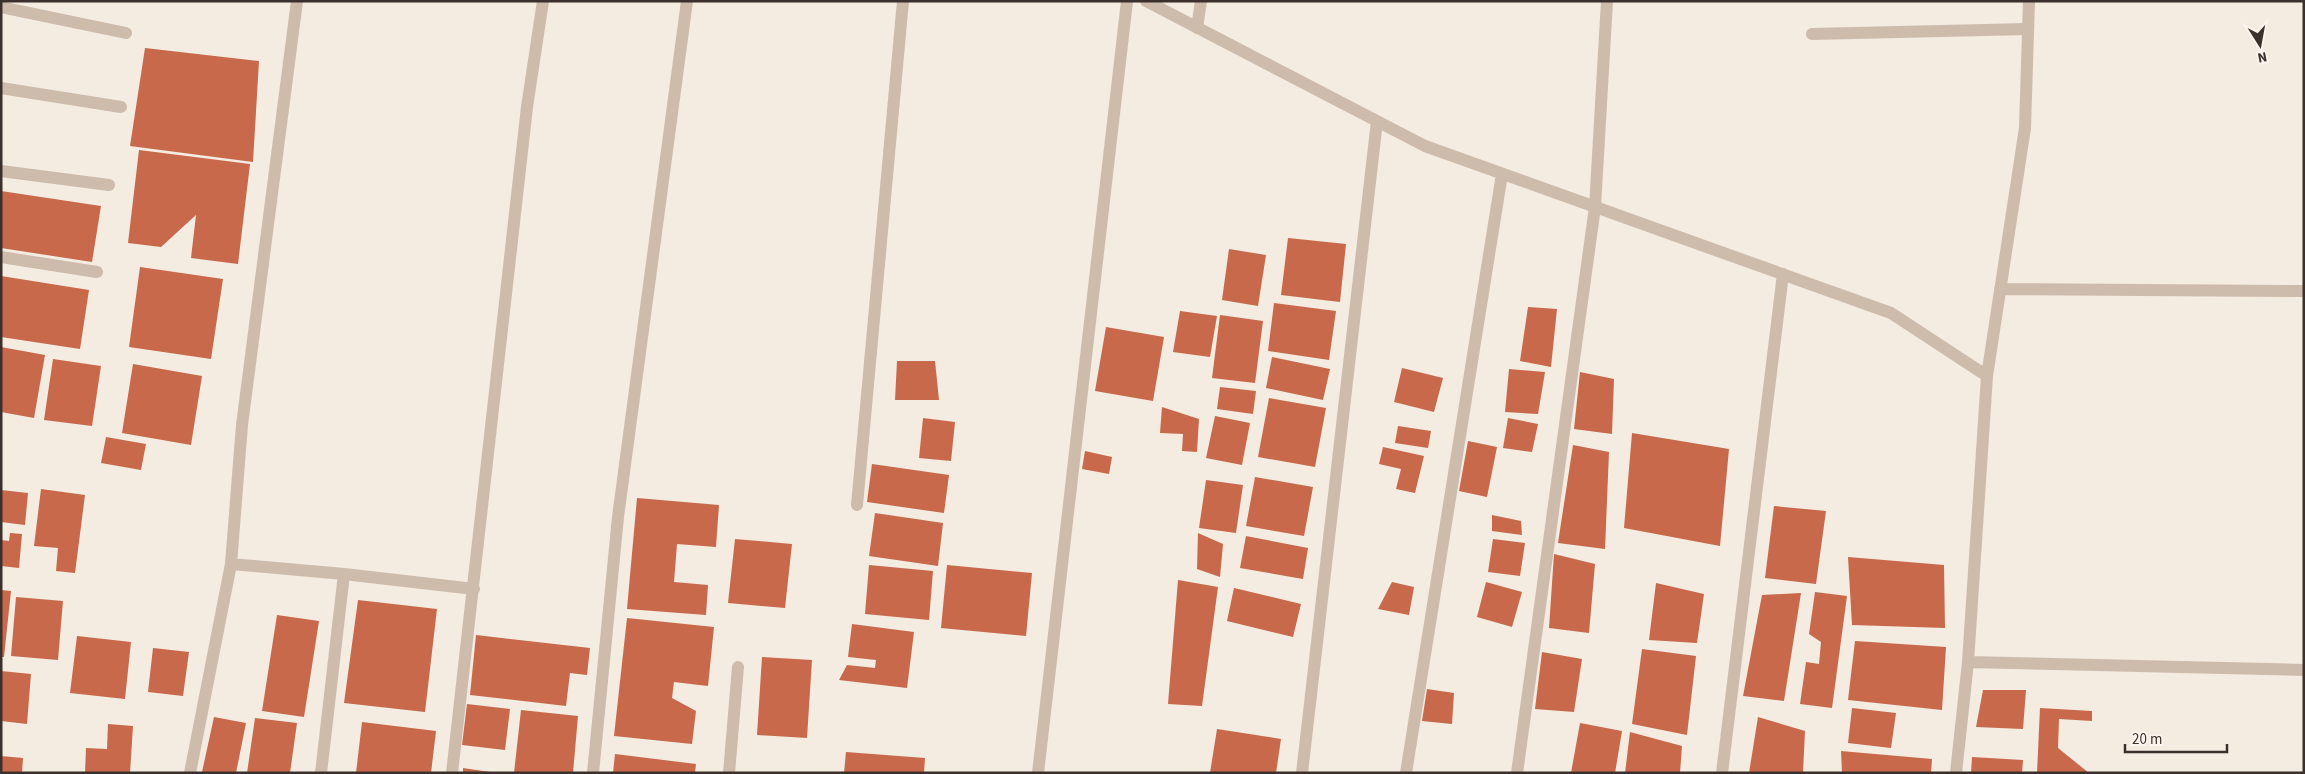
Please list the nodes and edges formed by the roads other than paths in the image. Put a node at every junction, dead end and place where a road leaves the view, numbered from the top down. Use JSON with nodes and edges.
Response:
{"nodes":[{"id":1,"x":297,"y":1,"type":"edge"},
{"id":2,"x":544,"y":1,"type":"edge"},
{"id":3,"x":687,"y":1,"type":"edge"},
{"id":4,"x":903,"y":1,"type":"edge"},
{"id":5,"x":1127,"y":1,"type":"edge"},
{"id":6,"x":1146,"y":1,"type":"edge"},
{"id":7,"x":1201,"y":1,"type":"edge"},
{"id":8,"x":1607,"y":1,"type":"edge"},
{"id":9,"x":2029,"y":1,"type":"edge"},
{"id":10,"x":1,"y":6,"type":"edge"},
{"id":11,"x":1198,"y":28,"type":"junction"},
{"id":12,"x":2028,"y":29,"type":"junction"},
{"id":13,"x":126,"y":33,"type":"dead end"},
{"id":14,"x":1812,"y":34,"type":"dead end"},
{"id":15,"x":1,"y":88,"type":"edge"},
{"id":16,"x":121,"y":107,"type":"dead end"},
{"id":17,"x":1377,"y":121,"type":"junction"},
{"id":18,"x":1,"y":171,"type":"edge"},
{"id":19,"x":1502,"y":174,"type":"junction"},
{"id":20,"x":109,"y":185,"type":"dead end"},
{"id":21,"x":1594,"y":207,"type":"junction"},
{"id":22,"x":1,"y":257,"type":"edge"},
{"id":23,"x":97,"y":272,"type":"dead end"},
{"id":24,"x":1783,"y":274,"type":"junction"},
{"id":25,"x":2000,"y":289,"type":"junction"},
{"id":26,"x":2304,"y":291,"type":"edge"},
{"id":27,"x":1987,"y":376,"type":"junction"},
{"id":28,"x":857,"y":505,"type":"dead end"},
{"id":29,"x":231,"y":564,"type":"junction"},
{"id":30,"x":344,"y":574,"type":"junction"},
{"id":31,"x":474,"y":589,"type":"junction"},
{"id":32,"x":1968,"y":662,"type":"junction"},
{"id":33,"x":738,"y":667,"type":"dead end"},
{"id":34,"x":2304,"y":670,"type":"edge"},
{"id":35,"x":190,"y":773,"type":"edge"},
{"id":36,"x":321,"y":773,"type":"edge"},
{"id":37,"x":452,"y":773,"type":"edge"},
{"id":38,"x":593,"y":773,"type":"edge"},
{"id":39,"x":728,"y":773,"type":"edge"},
{"id":40,"x":1038,"y":773,"type":"edge"},
{"id":41,"x":1302,"y":773,"type":"edge"},
{"id":42,"x":1406,"y":773,"type":"edge"},
{"id":43,"x":1517,"y":773,"type":"edge"},
{"id":44,"x":1722,"y":773,"type":"edge"},
{"id":45,"x":1956,"y":773,"type":"edge"}],
"edges":[{"from":1,"to":29,"type":"street"},
{"from":2,"to":31,"type":"street"},
{"from":3,"to":38,"type":"street"},
{"from":4,"to":28,"type":"street"},
{"from":5,"to":40,"type":"street"},
{"from":6,"to":11,"type":"street"},
{"from":7,"to":11,"type":"street"},
{"from":8,"to":21,"type":"street"},
{"from":9,"to":12,"type":"street"},
{"from":10,"to":13,"type":"street"},
{"from":11,"to":17,"type":"street"},
{"from":12,"to":14,"type":"street"},
{"from":12,"to":25,"type":"street"},
{"from":15,"to":16,"type":"street"},
{"from":17,"to":19,"type":"street"},
{"from":17,"to":41,"type":"street"},
{"from":18,"to":20,"type":"street"},
{"from":19,"to":21,"type":"street"},
{"from":19,"to":42,"type":"street"},
{"from":21,"to":24,"type":"street"},
{"from":21,"to":43,"type":"street"},
{"from":22,"to":23,"type":"street"},
{"from":24,"to":27,"type":"street"},
{"from":24,"to":44,"type":"street"},
{"from":25,"to":26,"type":"street"},
{"from":25,"to":27,"type":"street"},
{"from":27,"to":32,"type":"street"},
{"from":29,"to":30,"type":"street"},
{"from":29,"to":35,"type":"street"},
{"from":30,"to":31,"type":"street"},
{"from":30,"to":36,"type":"street"},
{"from":31,"to":37,"type":"street"},
{"from":32,"to":34,"type":"street"},
{"from":32,"to":45,"type":"street"},
{"from":33,"to":39,"type":"street"}]}
